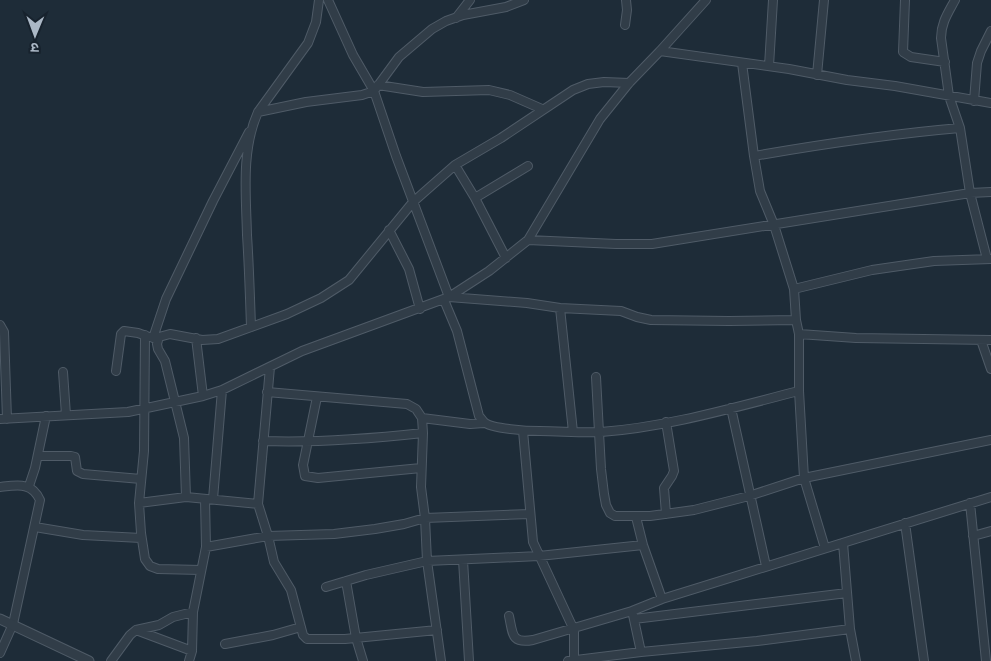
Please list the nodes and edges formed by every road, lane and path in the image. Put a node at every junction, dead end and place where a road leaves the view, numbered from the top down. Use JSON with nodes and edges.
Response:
{"nodes":[{"id":1,"x":319,"y":0,"type":"edge"},
{"id":2,"x":328,"y":0,"type":"edge"},
{"id":3,"x":470,"y":0,"type":"edge"},
{"id":4,"x":524,"y":0,"type":"edge"},
{"id":5,"x":626,"y":0,"type":"edge"},
{"id":6,"x":705,"y":0,"type":"edge"},
{"id":7,"x":773,"y":0,"type":"edge"},
{"id":8,"x":824,"y":0,"type":"edge"},
{"id":9,"x":905,"y":0,"type":"edge"},
{"id":10,"x":955,"y":0,"type":"edge"},
{"id":11,"x":456,"y":18,"type":"junction"},
{"id":12,"x":625,"y":25,"type":"dead end"},
{"id":13,"x":991,"y":31,"type":"edge"},
{"id":14,"x":660,"y":51,"type":"junction"},
{"id":15,"x":945,"y":62,"type":"junction"},
{"id":16,"x":742,"y":63,"type":"junction"},
{"id":17,"x":769,"y":66,"type":"junction"},
{"id":18,"x":817,"y":75,"type":"junction"},
{"id":19,"x":629,"y":83,"type":"junction"},
{"id":20,"x":376,"y":88,"type":"junction"},
{"id":21,"x":949,"y":96,"type":"junction"},
{"id":22,"x":974,"y":100,"type":"junction"},
{"id":23,"x":991,"y":103,"type":"edge"},
{"id":24,"x":542,"y":109,"type":"junction"},
{"id":25,"x":258,"y":112,"type":"junction"},
{"id":26,"x":252,"y":125,"type":"junction"},
{"id":27,"x":960,"y":128,"type":"junction"},
{"id":28,"x":754,"y":156,"type":"junction"},
{"id":29,"x":455,"y":165,"type":"junction"},
{"id":30,"x":528,"y":166,"type":"dead end"},
{"id":31,"x":991,"y":192,"type":"edge"},
{"id":32,"x":970,"y":193,"type":"junction"},
{"id":33,"x":475,"y":198,"type":"junction"},
{"id":34,"x":413,"y":202,"type":"junction"},
{"id":35,"x":774,"y":225,"type":"junction"},
{"id":36,"x":389,"y":230,"type":"junction"},
{"id":37,"x":528,"y":240,"type":"junction"},
{"id":38,"x":506,"y":258,"type":"junction"},
{"id":39,"x":989,"y":259,"type":"edge"},
{"id":40,"x":794,"y":289,"type":"junction"},
{"id":41,"x":447,"y":298,"type":"junction"},
{"id":42,"x":560,"y":308,"type":"junction"},
{"id":43,"x":420,"y":309,"type":"junction"},
{"id":44,"x":796,"y":320,"type":"junction"},
{"id":45,"x":0,"y":325,"type":"edge"},
{"id":46,"x":251,"y":327,"type":"junction"},
{"id":47,"x":799,"y":334,"type":"junction"},
{"id":48,"x":152,"y":338,"type":"junction"},
{"id":49,"x":196,"y":338,"type":"junction"},
{"id":50,"x":981,"y":340,"type":"junction"},
{"id":51,"x":991,"y":340,"type":"edge"},
{"id":52,"x":270,"y":367,"type":"junction"},
{"id":53,"x":991,"y":369,"type":"edge"},
{"id":54,"x":2,"y":371,"type":"edge"},
{"id":55,"x":116,"y":371,"type":"dead end"},
{"id":56,"x":63,"y":372,"type":"dead end"},
{"id":57,"x":596,"y":377,"type":"dead end"},
{"id":58,"x":222,"y":390,"type":"junction"},
{"id":59,"x":800,"y":391,"type":"junction"},
{"id":60,"x":267,"y":392,"type":"junction"},
{"id":61,"x":203,"y":396,"type":"junction"},
{"id":62,"x":316,"y":397,"type":"junction"},
{"id":63,"x":174,"y":402,"type":"junction"},
{"id":64,"x":146,"y":408,"type":"junction"},
{"id":65,"x":731,"y":408,"type":"junction"},
{"id":66,"x":66,"y":414,"type":"junction"},
{"id":67,"x":46,"y":416,"type":"junction"},
{"id":68,"x":422,"y":418,"type":"junction"},
{"id":69,"x":3,"y":419,"type":"edge"},
{"id":70,"x":666,"y":422,"type":"junction"},
{"id":71,"x":484,"y":423,"type":"junction"},
{"id":72,"x":523,"y":431,"type":"junction"},
{"id":73,"x":573,"y":432,"type":"junction"},
{"id":74,"x":599,"y":432,"type":"junction"},
{"id":75,"x":423,"y":433,"type":"junction"},
{"id":76,"x":991,"y":440,"type":"edge"},
{"id":77,"x":262,"y":441,"type":"junction"},
{"id":78,"x":308,"y":442,"type":"junction"},
{"id":79,"x":38,"y":456,"type":"junction"},
{"id":80,"x":421,"y":468,"type":"junction"},
{"id":81,"x":804,"y":478,"type":"junction"},
{"id":82,"x":141,"y":479,"type":"junction"},
{"id":83,"x":29,"y":486,"type":"junction"},
{"id":84,"x":0,"y":487,"type":"edge"},
{"id":85,"x":749,"y":496,"type":"junction"},
{"id":86,"x":186,"y":497,"type":"junction"},
{"id":87,"x":991,"y":497,"type":"edge"},
{"id":88,"x":209,"y":499,"type":"junction"},
{"id":89,"x":139,"y":503,"type":"junction"},
{"id":90,"x":970,"y":503,"type":"junction"},
{"id":91,"x":258,"y":504,"type":"junction"},
{"id":92,"x":530,"y":514,"type":"junction"},
{"id":93,"x":666,"y":514,"type":"junction"},
{"id":94,"x":636,"y":517,"type":"junction"},
{"id":95,"x":425,"y":518,"type":"junction"},
{"id":96,"x":906,"y":523,"type":"junction"},
{"id":97,"x":35,"y":527,"type":"junction"},
{"id":98,"x":991,"y":531,"type":"edge"},
{"id":99,"x":268,"y":536,"type":"junction"},
{"id":100,"x":973,"y":536,"type":"junction"},
{"id":101,"x":142,"y":538,"type":"junction"},
{"id":102,"x":843,"y":543,"type":"junction"},
{"id":103,"x":643,"y":545,"type":"junction"},
{"id":104,"x":206,"y":547,"type":"junction"},
{"id":105,"x":824,"y":548,"type":"junction"},
{"id":106,"x":539,"y":556,"type":"junction"},
{"id":107,"x":463,"y":560,"type":"junction"},
{"id":108,"x":427,"y":561,"type":"junction"},
{"id":109,"x":766,"y":566,"type":"junction"},
{"id":110,"x":201,"y":570,"type":"junction"},
{"id":111,"x":346,"y":581,"type":"junction"},
{"id":112,"x":326,"y":587,"type":"dead end"},
{"id":113,"x":847,"y":593,"type":"junction"},
{"id":114,"x":662,"y":599,"type":"junction"},
{"id":115,"x":193,"y":612,"type":"junction"},
{"id":116,"x":633,"y":615,"type":"junction"},
{"id":117,"x":510,"y":616,"type":"dead end"},
{"id":118,"x":0,"y":619,"type":"edge"},
{"id":119,"x":13,"y":624,"type":"junction"},
{"id":120,"x":302,"y":627,"type":"junction"},
{"id":121,"x":850,"y":629,"type":"junction"},
{"id":122,"x":136,"y":630,"type":"junction"},
{"id":123,"x":437,"y":630,"type":"junction"},
{"id":124,"x":574,"y":630,"type":"junction"},
{"id":125,"x":356,"y":638,"type":"junction"},
{"id":126,"x":224,"y":644,"type":"dead end"},
{"id":127,"x":988,"y":646,"type":"edge"},
{"id":128,"x":192,"y":651,"type":"junction"},
{"id":129,"x":641,"y":652,"type":"junction"},
{"id":130,"x":0,"y":653,"type":"edge"},
{"id":131,"x":89,"y":661,"type":"edge"},
{"id":132,"x":111,"y":661,"type":"edge"},
{"id":133,"x":189,"y":661,"type":"edge"},
{"id":134,"x":363,"y":661,"type":"edge"},
{"id":135,"x":440,"y":661,"type":"edge"},
{"id":136,"x":469,"y":661,"type":"edge"},
{"id":137,"x":572,"y":661,"type":"edge"},
{"id":138,"x":856,"y":661,"type":"edge"},
{"id":139,"x":924,"y":661,"type":"edge"},
{"id":140,"x":986,"y":661,"type":"edge"}],
"edges":[{"from":1,"to":25,"type":"street"},
{"from":2,"to":20,"type":"street"},
{"from":3,"to":11,"type":"street"},
{"from":4,"to":11,"type":"street"},
{"from":5,"to":12,"type":"street"},
{"from":6,"to":14,"type":"street"},
{"from":7,"to":17,"type":"street"},
{"from":8,"to":18,"type":"street"},
{"from":9,"to":15,"type":"street"},
{"from":10,"to":15,"type":"street"},
{"from":11,"to":20,"type":"street"},
{"from":13,"to":22,"type":"street"},
{"from":14,"to":16,"type":"street"},
{"from":14,"to":19,"type":"street"},
{"from":15,"to":21,"type":"street"},
{"from":16,"to":17,"type":"street"},
{"from":16,"to":28,"type":"street"},
{"from":17,"to":18,"type":"street"},
{"from":18,"to":21,"type":"street"},
{"from":19,"to":24,"type":"street"},
{"from":19,"to":37,"type":"street"},
{"from":20,"to":24,"type":"street"},
{"from":20,"to":25,"type":"street"},
{"from":20,"to":34,"type":"street"},
{"from":21,"to":22,"type":"street"},
{"from":21,"to":27,"type":"street"},
{"from":22,"to":23,"type":"street"},
{"from":24,"to":29,"type":"street"},
{"from":25,"to":26,"type":"street"},
{"from":26,"to":46,"type":"street"},
{"from":26,"to":48,"type":"street"},
{"from":27,"to":28,"type":"street"},
{"from":27,"to":32,"type":"street"},
{"from":28,"to":35,"type":"street"},
{"from":29,"to":33,"type":"street"},
{"from":29,"to":34,"type":"street"},
{"from":30,"to":33,"type":"street"},
{"from":31,"to":32,"type":"street"},
{"from":32,"to":35,"type":"street"},
{"from":32,"to":39,"type":"street"},
{"from":33,"to":38,"type":"street"},
{"from":34,"to":36,"type":"street"},
{"from":34,"to":41,"type":"street"},
{"from":35,"to":37,"type":"street"},
{"from":35,"to":40,"type":"street"},
{"from":36,"to":43,"type":"street"},
{"from":36,"to":46,"type":"street"},
{"from":37,"to":38,"type":"street"},
{"from":38,"to":41,"type":"street"},
{"from":39,"to":40,"type":"street"},
{"from":40,"to":44,"type":"street"},
{"from":41,"to":42,"type":"street"},
{"from":41,"to":43,"type":"street"},
{"from":41,"to":71,"type":"street"},
{"from":42,"to":44,"type":"street"},
{"from":42,"to":73,"type":"street"},
{"from":43,"to":52,"type":"street"},
{"from":44,"to":47,"type":"street"},
{"from":45,"to":54,"type":"street"},
{"from":46,"to":49,"type":"street"},
{"from":47,"to":50,"type":"street"},
{"from":47,"to":59,"type":"street"},
{"from":48,"to":49,"type":"street"},
{"from":48,"to":55,"type":"street"},
{"from":48,"to":63,"type":"street"},
{"from":48,"to":64,"type":"street"},
{"from":49,"to":61,"type":"street"},
{"from":50,"to":51,"type":"street"},
{"from":50,"to":53,"type":"street"},
{"from":52,"to":58,"type":"street"},
{"from":52,"to":60,"type":"street"},
{"from":54,"to":69,"type":"street"},
{"from":56,"to":66,"type":"street"},
{"from":57,"to":74,"type":"street"},
{"from":58,"to":61,"type":"street"},
{"from":58,"to":88,"type":"street"},
{"from":59,"to":65,"type":"street"},
{"from":59,"to":81,"type":"street"},
{"from":60,"to":62,"type":"street"},
{"from":60,"to":77,"type":"street"},
{"from":61,"to":63,"type":"street"},
{"from":62,"to":68,"type":"street"},
{"from":62,"to":78,"type":"street"},
{"from":63,"to":64,"type":"street"},
{"from":63,"to":86,"type":"street"},
{"from":64,"to":66,"type":"street"},
{"from":64,"to":82,"type":"street"},
{"from":65,"to":70,"type":"street"},
{"from":65,"to":85,"type":"street"},
{"from":66,"to":67,"type":"street"},
{"from":67,"to":69,"type":"street"},
{"from":67,"to":79,"type":"street"},
{"from":68,"to":71,"type":"street"},
{"from":68,"to":75,"type":"street"},
{"from":70,"to":74,"type":"street"},
{"from":70,"to":93,"type":"street"},
{"from":71,"to":72,"type":"street"},
{"from":72,"to":73,"type":"street"},
{"from":72,"to":92,"type":"street"},
{"from":73,"to":74,"type":"street"},
{"from":74,"to":94,"type":"street"},
{"from":75,"to":78,"type":"street"},
{"from":75,"to":80,"type":"street"},
{"from":76,"to":81,"type":"street"},
{"from":77,"to":78,"type":"street"},
{"from":77,"to":91,"type":"street"},
{"from":78,"to":80,"type":"street"},
{"from":79,"to":82,"type":"street"},
{"from":79,"to":83,"type":"street"},
{"from":80,"to":95,"type":"street"},
{"from":81,"to":85,"type":"street"},
{"from":81,"to":105,"type":"street"},
{"from":82,"to":89,"type":"street"},
{"from":83,"to":84,"type":"street"},
{"from":83,"to":97,"type":"street"},
{"from":85,"to":93,"type":"street"},
{"from":85,"to":109,"type":"street"},
{"from":86,"to":88,"type":"street"},
{"from":86,"to":89,"type":"street"},
{"from":87,"to":90,"type":"street"},
{"from":88,"to":91,"type":"street"},
{"from":88,"to":104,"type":"street"},
{"from":89,"to":101,"type":"street"},
{"from":90,"to":96,"type":"street"},
{"from":90,"to":100,"type":"street"},
{"from":91,"to":99,"type":"street"},
{"from":92,"to":95,"type":"street"},
{"from":92,"to":106,"type":"street"},
{"from":93,"to":94,"type":"street"},
{"from":94,"to":103,"type":"street"},
{"from":95,"to":99,"type":"street"},
{"from":95,"to":108,"type":"street"},
{"from":96,"to":102,"type":"street"},
{"from":96,"to":139,"type":"street"},
{"from":97,"to":101,"type":"street"},
{"from":97,"to":119,"type":"street"},
{"from":98,"to":100,"type":"street"},
{"from":99,"to":104,"type":"street"},
{"from":99,"to":120,"type":"street"},
{"from":100,"to":127,"type":"street"},
{"from":101,"to":110,"type":"street"},
{"from":102,"to":105,"type":"street"},
{"from":102,"to":113,"type":"street"},
{"from":103,"to":106,"type":"street"},
{"from":103,"to":114,"type":"street"},
{"from":104,"to":110,"type":"street"},
{"from":105,"to":109,"type":"street"},
{"from":106,"to":107,"type":"street"},
{"from":106,"to":124,"type":"street"},
{"from":107,"to":108,"type":"street"},
{"from":107,"to":136,"type":"street"},
{"from":108,"to":111,"type":"street"},
{"from":108,"to":123,"type":"street"},
{"from":109,"to":114,"type":"street"},
{"from":110,"to":115,"type":"street"},
{"from":111,"to":112,"type":"street"},
{"from":111,"to":125,"type":"street"},
{"from":113,"to":116,"type":"street"},
{"from":113,"to":121,"type":"street"},
{"from":114,"to":116,"type":"street"},
{"from":115,"to":122,"type":"street"},
{"from":115,"to":128,"type":"street"},
{"from":116,"to":124,"type":"street"},
{"from":116,"to":129,"type":"street"},
{"from":117,"to":124,"type":"street"},
{"from":118,"to":119,"type":"street"},
{"from":119,"to":130,"type":"street"},
{"from":119,"to":131,"type":"street"},
{"from":120,"to":125,"type":"street"},
{"from":120,"to":126,"type":"street"},
{"from":121,"to":129,"type":"street"},
{"from":121,"to":138,"type":"street"},
{"from":122,"to":128,"type":"street"},
{"from":122,"to":132,"type":"street"},
{"from":123,"to":125,"type":"street"},
{"from":123,"to":135,"type":"street"},
{"from":124,"to":137,"type":"street"},
{"from":125,"to":134,"type":"street"},
{"from":127,"to":140,"type":"street"},
{"from":128,"to":133,"type":"street"},
{"from":129,"to":137,"type":"street"}]}
